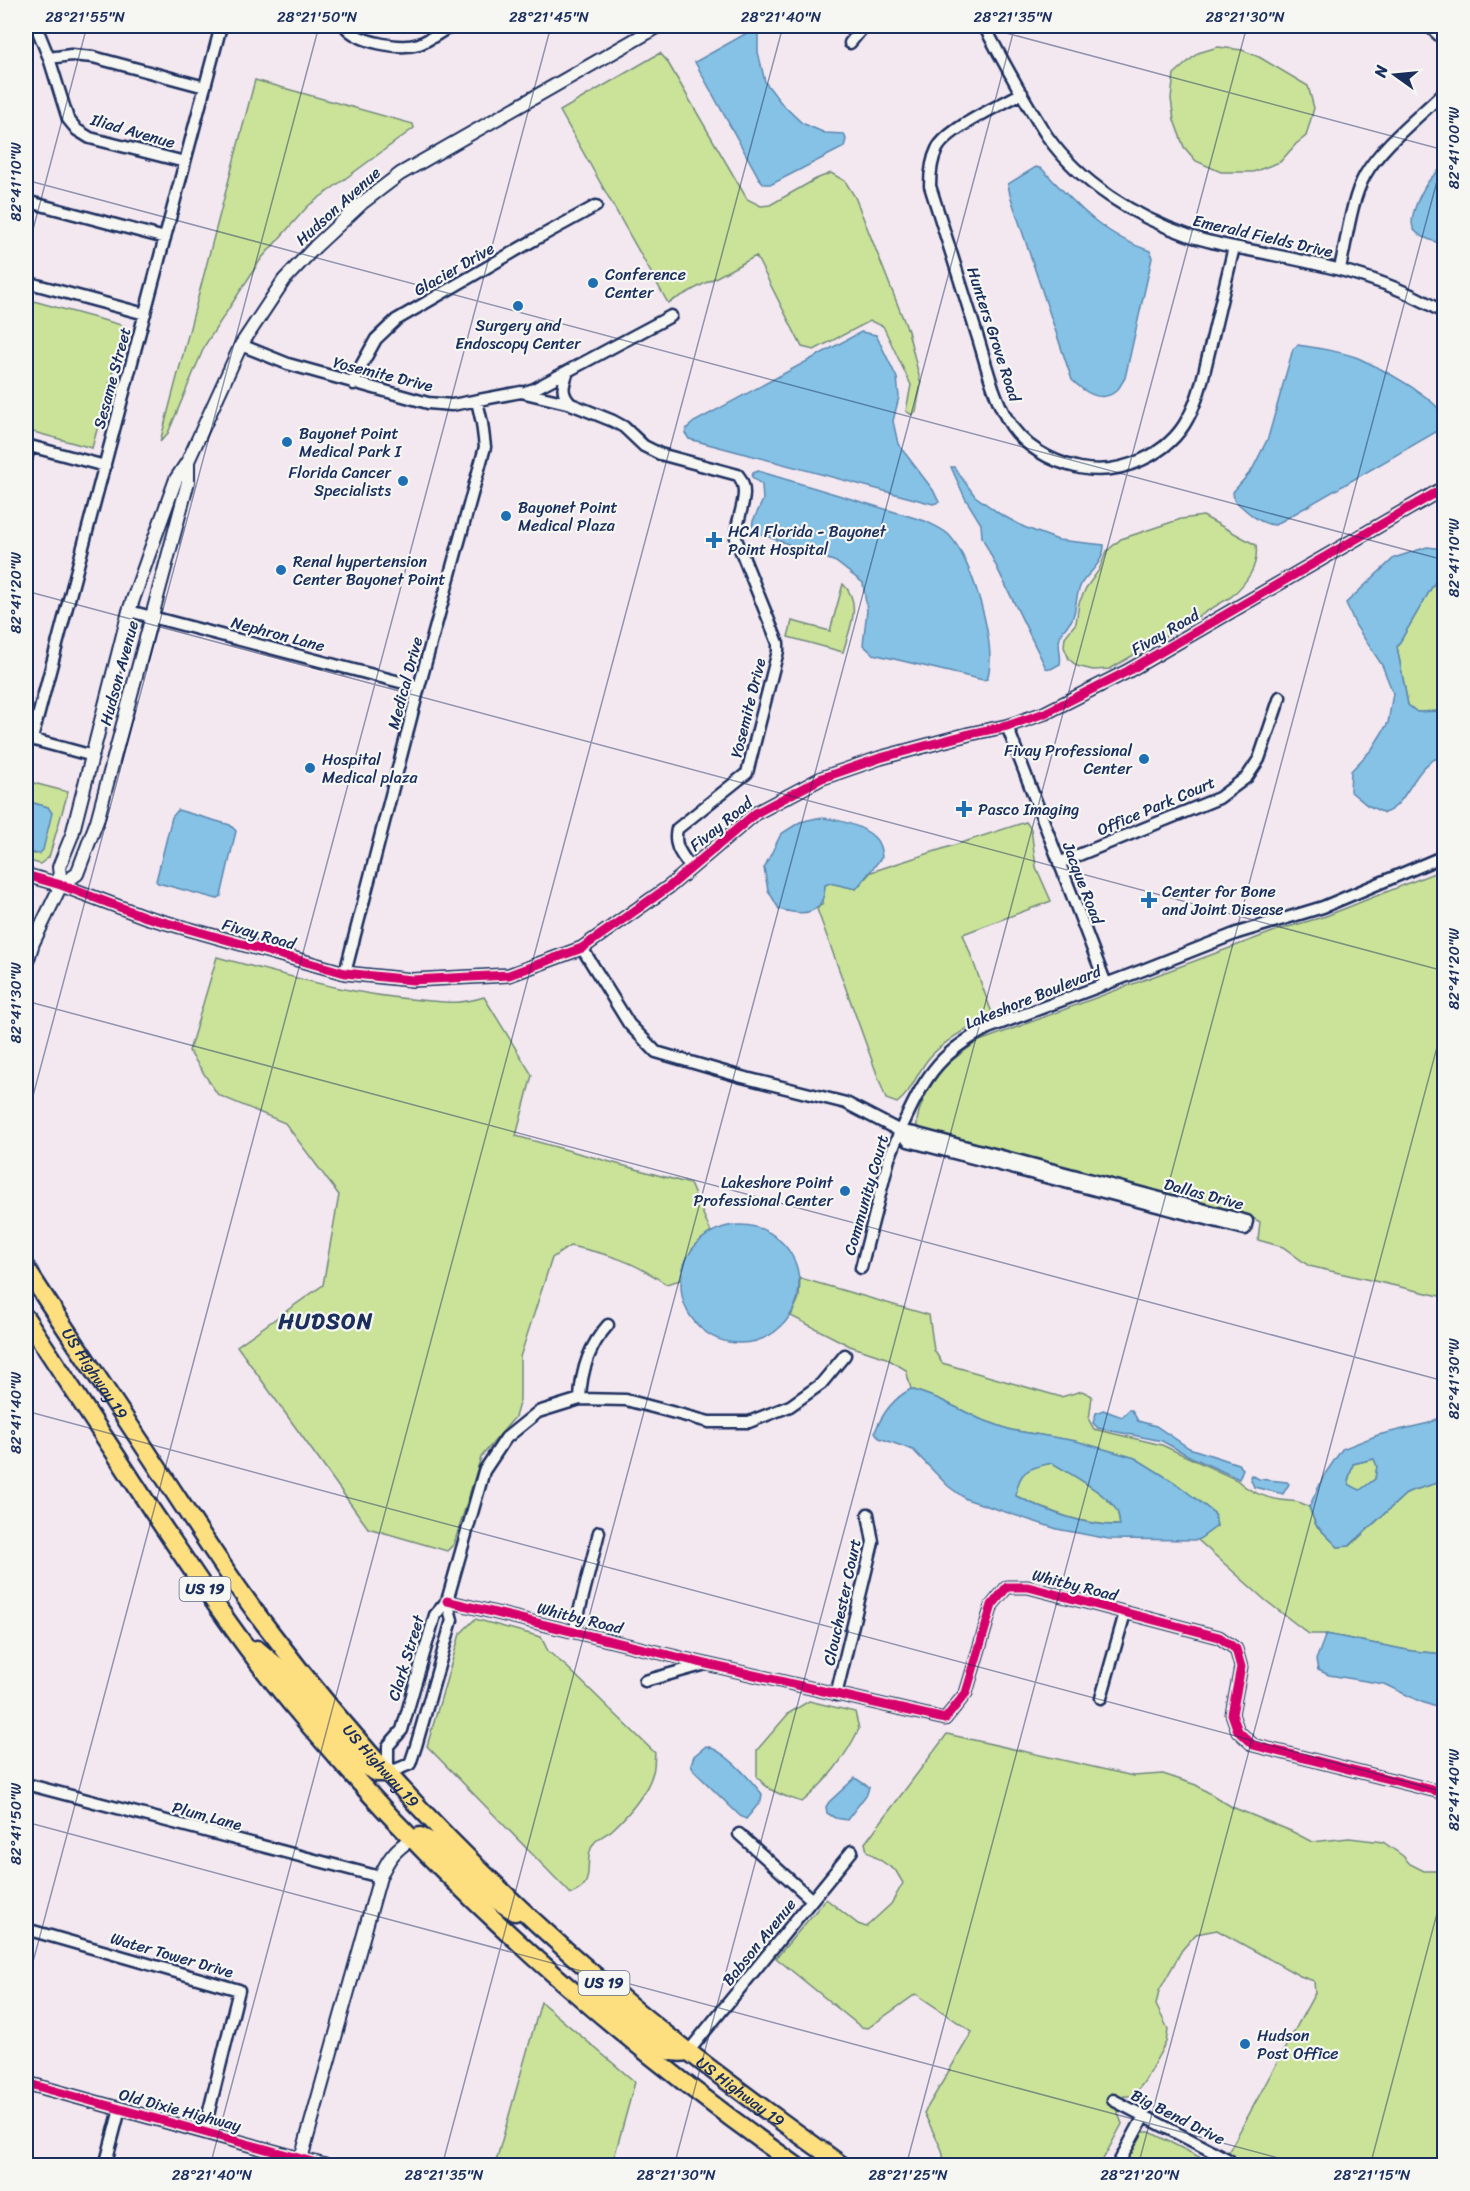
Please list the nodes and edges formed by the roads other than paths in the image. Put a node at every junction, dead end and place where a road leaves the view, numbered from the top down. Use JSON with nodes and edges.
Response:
{"nodes":[{"id":1,"x":36,"y":26,"type":"edge"},
{"id":2,"x":221,"y":26,"type":"edge"},
{"id":3,"x":345,"y":26,"type":"edge"},
{"id":4,"x":452,"y":26,"type":"edge"},
{"id":5,"x":659,"y":26,"type":"edge"},
{"id":6,"x":864,"y":26,"type":"edge"},
{"id":7,"x":984,"y":26,"type":"edge"},
{"id":8,"x":1429,"y":26,"type":"edge"},
{"id":9,"x":1444,"y":40,"type":"edge"},
{"id":10,"x":850,"y":43,"type":"dead end"},
{"id":11,"x":49,"y":58,"type":"junction"},
{"id":12,"x":205,"y":87,"type":"junction"},
{"id":13,"x":1444,"y":92,"type":"edge"},
{"id":14,"x":1022,"y":93,"type":"junction"},
{"id":15,"x":185,"y":162,"type":"junction"},
{"id":16,"x":26,"y":201,"type":"edge"},
{"id":17,"x":596,"y":206,"type":"dead end"},
{"id":18,"x":165,"y":238,"type":"junction"},
{"id":19,"x":1234,"y":247,"type":"junction"},
{"id":20,"x":1340,"y":268,"type":"junction"},
{"id":21,"x":26,"y":282,"type":"edge"},
{"id":22,"x":1444,"y":313,"type":"edge"},
{"id":23,"x":145,"y":314,"type":"junction"},
{"id":24,"x":671,"y":316,"type":"dead end"},
{"id":25,"x":241,"y":345,"type":"junction"},
{"id":26,"x":568,"y":371,"type":"junction"},
{"id":27,"x":354,"y":384,"type":"junction"},
{"id":28,"x":521,"y":393,"type":"junction"},
{"id":29,"x":477,"y":401,"type":"junction"},
{"id":30,"x":571,"y":404,"type":"junction"},
{"id":31,"x":27,"y":446,"type":"edge"},
{"id":32,"x":26,"y":460,"type":"edge"},
{"id":33,"x":188,"y":461,"type":"junction"},
{"id":34,"x":105,"y":466,"type":"junction"},
{"id":35,"x":1444,"y":488,"type":"edge"},
{"id":36,"x":129,"y":611,"type":"junction"},
{"id":37,"x":150,"y":616,"type":"junction"},
{"id":38,"x":419,"y":687,"type":"junction"},
{"id":39,"x":1280,"y":697,"type":"dead end"},
{"id":40,"x":1007,"y":726,"type":"junction"},
{"id":41,"x":29,"y":738,"type":"edge"},
{"id":42,"x":93,"y":756,"type":"junction"},
{"id":43,"x":1444,"y":856,"type":"edge"},
{"id":44,"x":1059,"y":863,"type":"junction"},
{"id":45,"x":692,"y":868,"type":"junction"},
{"id":46,"x":26,"y":876,"type":"edge"},
{"id":47,"x":61,"y":885,"type":"junction"},
{"id":48,"x":582,"y":948,"type":"junction"},
{"id":49,"x":26,"y":965,"type":"edge"},
{"id":50,"x":345,"y":973,"type":"junction"},
{"id":51,"x":1106,"y":984,"type":"junction"},
{"id":52,"x":900,"y":1131,"type":"junction"},
{"id":53,"x":26,"y":1268,"type":"edge"},
{"id":54,"x":861,"y":1268,"type":"dead end"},
{"id":55,"x":26,"y":1318,"type":"edge"},
{"id":56,"x":608,"y":1325,"type":"dead end"},
{"id":57,"x":845,"y":1355,"type":"dead end"},
{"id":58,"x":580,"y":1399,"type":"junction"},
{"id":59,"x":868,"y":1514,"type":"dead end"},
{"id":60,"x":599,"y":1532,"type":"dead end"},
{"id":61,"x":447,"y":1600,"type":"junction"},
{"id":62,"x":1125,"y":1613,"type":"junction"},
{"id":63,"x":236,"y":1632,"type":"junction"},
{"id":64,"x":574,"y":1632,"type":"junction"},
{"id":65,"x":706,"y":1664,"type":"junction"},
{"id":66,"x":645,"y":1681,"type":"dead end"},
{"id":67,"x":836,"y":1695,"type":"junction"},
{"id":68,"x":1101,"y":1698,"type":"dead end"},
{"id":69,"x":388,"y":1773,"type":"junction"},
{"id":70,"x":26,"y":1784,"type":"edge"},
{"id":71,"x":1444,"y":1793,"type":"edge"},
{"id":72,"x":739,"y":1834,"type":"dead end"},
{"id":73,"x":412,"y":1839,"type":"junction"},
{"id":74,"x":852,"y":1851,"type":"dead end"},
{"id":75,"x":380,"y":1877,"type":"junction"},
{"id":76,"x":812,"y":1900,"type":"junction"},
{"id":77,"x":543,"y":1928,"type":"junction"},
{"id":78,"x":26,"y":1929,"type":"edge"},
{"id":79,"x":577,"y":1995,"type":"junction"},
{"id":80,"x":688,"y":2052,"type":"junction"},
{"id":81,"x":26,"y":2083,"type":"edge"},
{"id":82,"x":1113,"y":2100,"type":"dead end"},
{"id":83,"x":120,"y":2109,"type":"junction"},
{"id":84,"x":1144,"y":2116,"type":"junction"},
{"id":85,"x":204,"y":2130,"type":"junction"},
{"id":86,"x":1229,"y":2160,"type":"dead end"},
{"id":87,"x":300,"y":2162,"type":"edge"},
{"id":88,"x":105,"y":2166,"type":"edge"},
{"id":89,"x":327,"y":2166,"type":"edge"},
{"id":90,"x":797,"y":2166,"type":"edge"},
{"id":91,"x":843,"y":2166,"type":"edge"},
{"id":92,"x":1117,"y":2166,"type":"edge"}],
"edges":[{"from":1,"to":11,"type":"street","name":"Iliad Avenue"},
{"from":2,"to":12,"type":"street","name":"Sesame Street"},
{"from":3,"to":4,"type":"street"},
{"from":5,"to":25,"type":"street","name":"Hudson Avenue"},
{"from":6,"to":10,"type":"street"},
{"from":7,"to":14,"type":"street","name":"Emerald Fields Drive"},
{"from":8,"to":9,"type":"street"},
{"from":11,"to":12,"type":"street"},
{"from":11,"to":15,"type":"street","name":"Iliad Avenue"},
{"from":12,"to":15,"type":"street","name":"Sesame Street"},
{"from":13,"to":20,"type":"street"},
{"from":14,"to":19,"type":"street","name":"Emerald Fields Drive"},
{"from":14,"to":19,"type":"street","name":"Hunters Grove Road"},
{"from":15,"to":18,"type":"street","name":"Sesame Street"},
{"from":16,"to":18,"type":"street"},
{"from":17,"to":27,"type":"street","name":"Glacier Drive"},
{"from":18,"to":23,"type":"street","name":"Sesame Street"},
{"from":19,"to":20,"type":"street","name":"Emerald Fields Drive"},
{"from":20,"to":22,"type":"street","name":"Emerald Fields Drive"},
{"from":21,"to":23,"type":"street"},
{"from":23,"to":34,"type":"street","name":"Sesame Street"},
{"from":24,"to":26,"type":"street","name":"Yosemite Drive"},
{"from":25,"to":27,"type":"street","name":"Yosemite Drive"},
{"from":25,"to":33,"type":"street","name":"Hudson Avenue"},
{"from":26,"to":28,"type":"street","name":"Yosemite Drive"},
{"from":26,"to":30,"type":"street"},
{"from":27,"to":29,"type":"street","name":"Yosemite Drive"},
{"from":28,"to":29,"type":"street","name":"Yosemite Drive"},
{"from":28,"to":30,"type":"street","name":"Yosemite Drive"},
{"from":29,"to":38,"type":"street","name":"Medical Drive"},
{"from":30,"to":45,"type":"street","name":"Yosemite Drive"},
{"from":31,"to":32,"type":"street"},
{"from":31,"to":34,"type":"street"},
{"from":33,"to":36,"type":"street","name":"Hudson Avenue"},
{"from":33,"to":37,"type":"street","name":"Hudson Avenue"},
{"from":34,"to":41,"type":"street","name":"Sesame Street"},
{"from":35,"to":40,"type":"street","name":"Fivay Road"},
{"from":36,"to":37,"type":"street","name":"Nephron Lane"},
{"from":36,"to":42,"type":"street","name":"Hudson Avenue"},
{"from":37,"to":38,"type":"street","name":"Nephron Lane"},
{"from":37,"to":47,"type":"street","name":"Hudson Avenue"},
{"from":38,"to":50,"type":"street","name":"Medical Drive"},
{"from":39,"to":44,"type":"street","name":"Office Park Court"},
{"from":40,"to":44,"type":"street","name":"Jacque Road"},
{"from":40,"to":45,"type":"street","name":"Fivay Road"},
{"from":41,"to":42,"type":"street"},
{"from":42,"to":47,"type":"street","name":"Hudson Avenue"},
{"from":43,"to":51,"type":"street","name":"Lakeshore Boulevard"},
{"from":44,"to":51,"type":"street","name":"Jacque Road"},
{"from":45,"to":48,"type":"street","name":"Fivay Road"},
{"from":46,"to":47,"type":"street","name":"Fivay Road"},
{"from":47,"to":49,"type":"street","name":"Hudson Avenue"},
{"from":47,"to":50,"type":"street","name":"Fivay Road"},
{"from":48,"to":50,"type":"street","name":"Fivay Road"},
{"from":48,"to":52,"type":"street"},
{"from":51,"to":52,"type":"street","name":"Lakeshore Boulevard"},
{"from":52,"to":52,"type":"street","name":"Dallas Drive"},
{"from":52,"to":54,"type":"street","name":"Community Court"},
{"from":53,"to":69,"type":"highway","name":"US Highway 19","number":"US 19"},
{"from":55,"to":63,"type":"highway","name":"US Highway 19","number":"US 19"},
{"from":56,"to":58,"type":"street"},
{"from":57,"to":58,"type":"street"},
{"from":58,"to":61,"type":"street"},
{"from":59,"to":67,"type":"street","name":"Clouchester Court"},
{"from":60,"to":64,"type":"street"},
{"from":61,"to":64,"type":"street","name":"Whitby Road"},
{"from":61,"to":69,"type":"street","name":"Clark Street"},
{"from":61,"to":69,"type":"street","name":"Clark Street"},
{"from":62,"to":67,"type":"street","name":"Whitby Road"},
{"from":62,"to":68,"type":"street"},
{"from":62,"to":71,"type":"street","name":"Whitby Road"},
{"from":63,"to":69,"type":"highway"},
{"from":63,"to":73,"type":"highway","name":"US Highway 19","number":"US 19"},
{"from":64,"to":65,"type":"street","name":"Whitby Road"},
{"from":65,"to":66,"type":"street"},
{"from":65,"to":67,"type":"street","name":"Whitby Road"},
{"from":69,"to":77,"type":"highway","name":"US Highway 19","number":"US 19"},
{"from":70,"to":75,"type":"street","name":"Plum Lane"},
{"from":72,"to":76,"type":"street"},
{"from":73,"to":75,"type":"street"},
{"from":73,"to":77,"type":"highway"},
{"from":73,"to":79,"type":"highway","name":"US Highway 19","number":"US 19"},
{"from":74,"to":76,"type":"street","name":"Babson Avenue"},
{"from":75,"to":87,"type":"street"},
{"from":76,"to":80,"type":"street","name":"Babson Avenue"},
{"from":77,"to":80,"type":"highway","name":"US Highway 19","number":"US 19"},
{"from":78,"to":85,"type":"street","name":"Water Tower Drive"},
{"from":79,"to":80,"type":"highway"},
{"from":79,"to":90,"type":"highway","name":"US Highway 19","number":"US 19"},
{"from":80,"to":91,"type":"highway","name":"US Highway 19","number":"US 19"},
{"from":81,"to":83,"type":"street","name":"Old Dixie Highway"},
{"from":82,"to":84,"type":"street","name":"Big Bend Drive"},
{"from":83,"to":85,"type":"street","name":"Old Dixie Highway"},
{"from":83,"to":88,"type":"street"},
{"from":84,"to":86,"type":"street","name":"Big Bend Drive"},
{"from":84,"to":92,"type":"street"},
{"from":85,"to":87,"type":"street","name":"Old Dixie Highway"},
{"from":87,"to":89,"type":"street","name":"Old Dixie Highway"}]}
